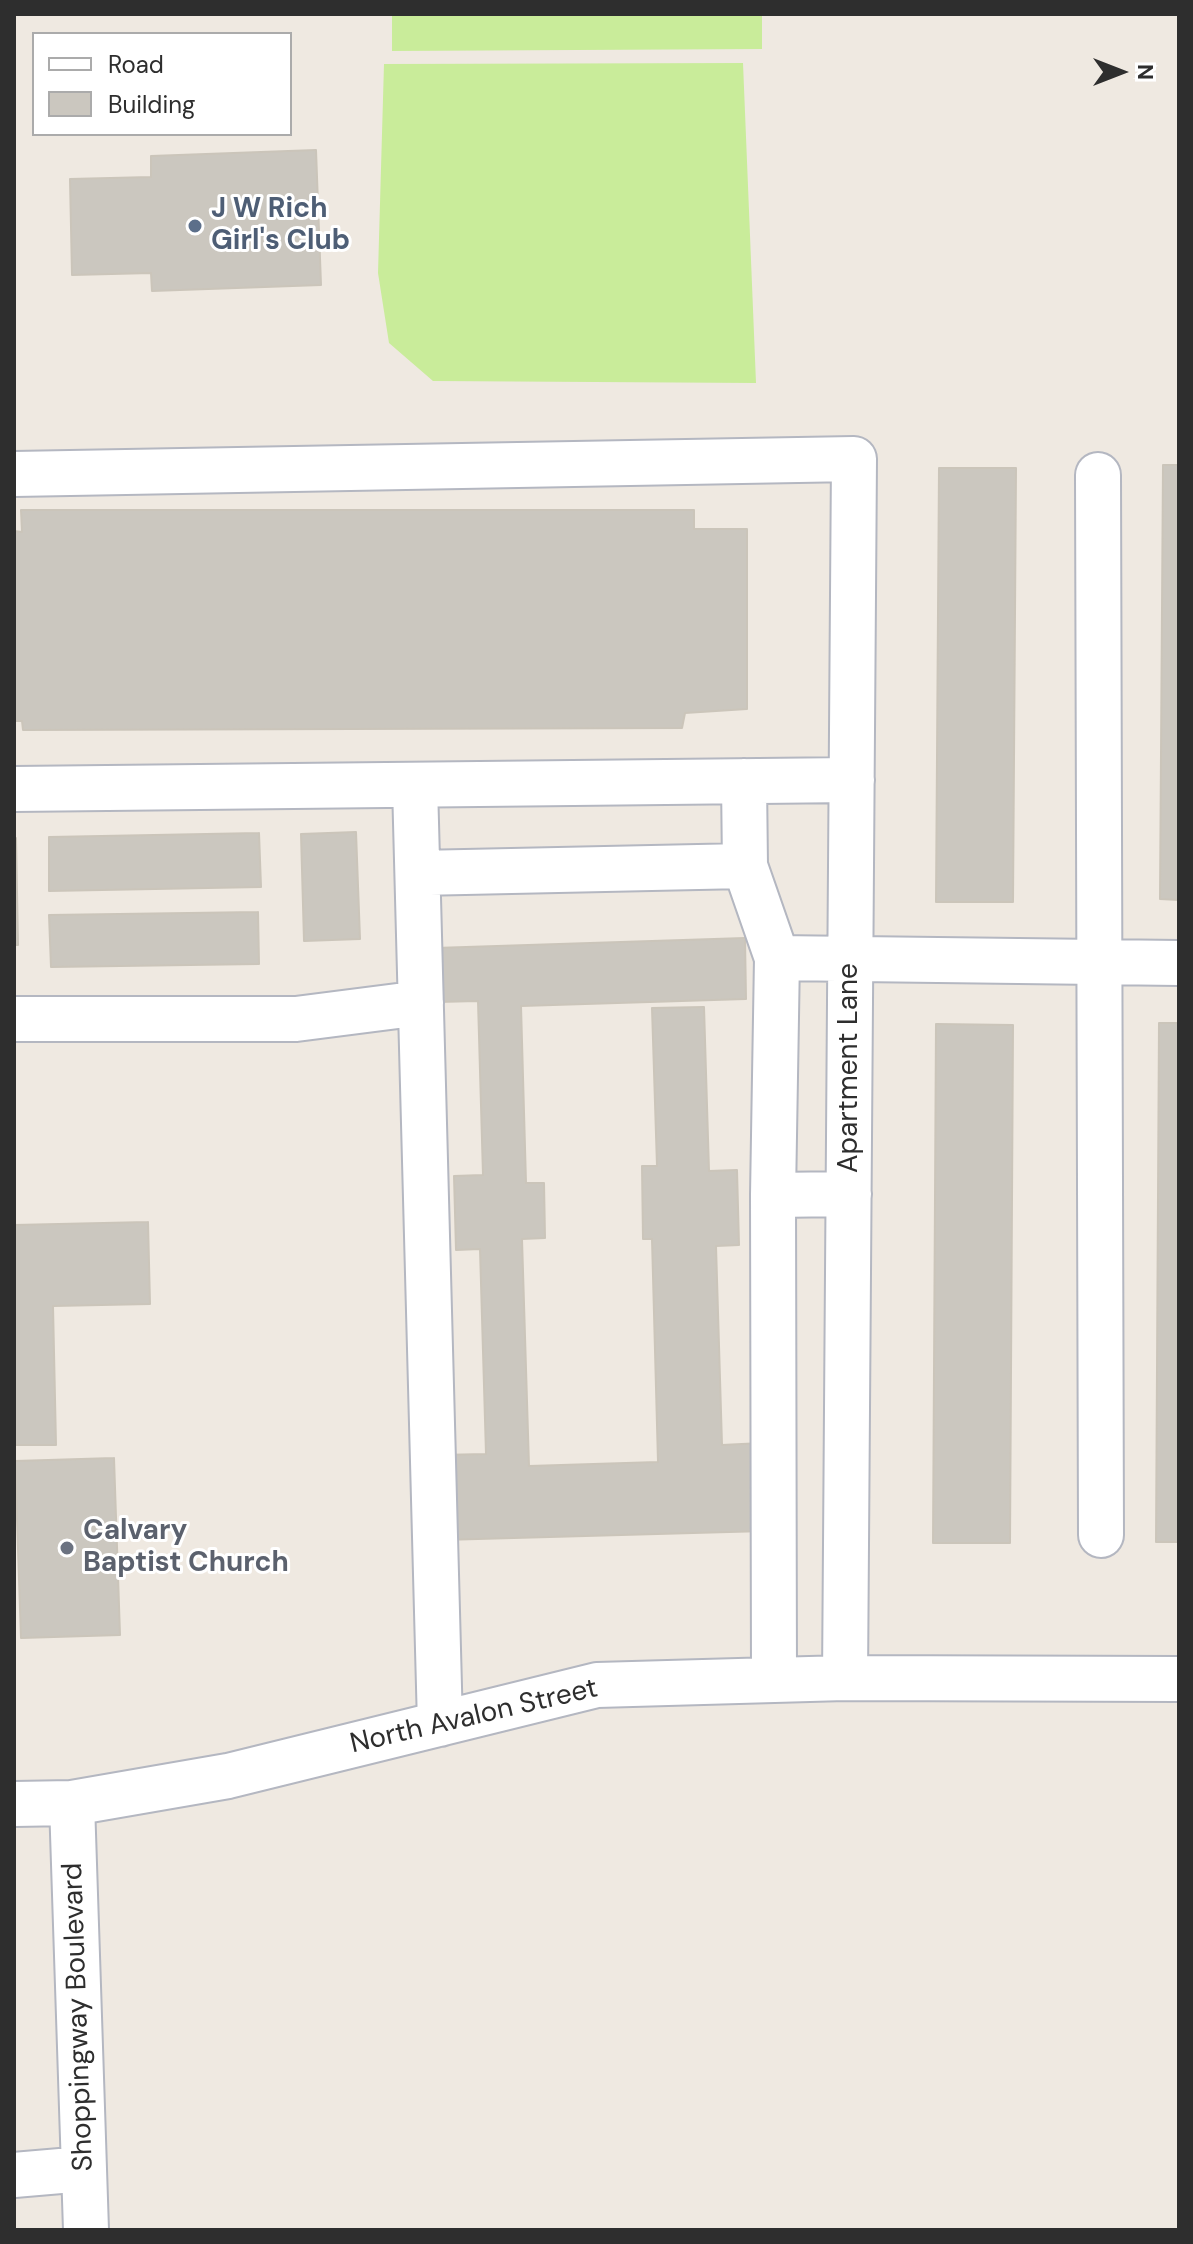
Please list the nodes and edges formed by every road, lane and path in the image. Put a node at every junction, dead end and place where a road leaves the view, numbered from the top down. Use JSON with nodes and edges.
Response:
{"nodes":[{"id":1,"x":14,"y":474,"type":"edge"},
{"id":2,"x":1098,"y":475,"type":"dead end"},
{"id":3,"x":852,"y":780,"type":"junction"},
{"id":4,"x":744,"y":781,"type":"junction"},
{"id":5,"x":415,"y":785,"type":"junction"},
{"id":6,"x":14,"y":789,"type":"edge"},
{"id":7,"x":745,"y":866,"type":"junction"},
{"id":8,"x":418,"y":873,"type":"junction"},
{"id":9,"x":777,"y":958,"type":"junction"},
{"id":10,"x":850,"y":958,"type":"junction"},
{"id":11,"x":1097,"y":961,"type":"junction"},
{"id":12,"x":1179,"y":963,"type":"edge"},
{"id":13,"x":421,"y":1003,"type":"junction"},
{"id":14,"x":14,"y":1019,"type":"edge"},
{"id":15,"x":849,"y":1194,"type":"junction"},
{"id":16,"x":773,"y":1195,"type":"junction"},
{"id":17,"x":1101,"y":1535,"type":"dead end"},
{"id":18,"x":845,"y":1678,"type":"junction"},
{"id":19,"x":1179,"y":1679,"type":"edge"},
{"id":20,"x":774,"y":1680,"type":"junction"},
{"id":21,"x":440,"y":1724,"type":"junction"},
{"id":22,"x":72,"y":1803,"type":"junction"},
{"id":23,"x":14,"y":1804,"type":"edge"},
{"id":24,"x":84,"y":2169,"type":"junction"},
{"id":25,"x":14,"y":2175,"type":"edge"},
{"id":26,"x":86,"y":2230,"type":"edge"}],
"edges":[{"from":1,"to":3,"type":"street","name":"Apartment Lane"},
{"from":2,"to":11,"type":"street"},
{"from":3,"to":4,"type":"street"},
{"from":3,"to":10,"type":"street","name":"Apartment Lane"},
{"from":4,"to":5,"type":"street"},
{"from":4,"to":7,"type":"street"},
{"from":5,"to":6,"type":"street"},
{"from":5,"to":8,"type":"street"},
{"from":7,"to":8,"type":"street"},
{"from":7,"to":9,"type":"street"},
{"from":8,"to":13,"type":"street"},
{"from":9,"to":10,"type":"street"},
{"from":9,"to":16,"type":"street"},
{"from":10,"to":11,"type":"street"},
{"from":10,"to":15,"type":"street","name":"Apartment Lane"},
{"from":11,"to":12,"type":"street"},
{"from":11,"to":17,"type":"street"},
{"from":13,"to":14,"type":"street"},
{"from":13,"to":21,"type":"street"},
{"from":15,"to":16,"type":"street"},
{"from":15,"to":18,"type":"street","name":"Apartment Lane"},
{"from":16,"to":20,"type":"street"},
{"from":18,"to":19,"type":"street","name":"North Avalon Street"},
{"from":18,"to":20,"type":"street","name":"North Avalon Street"},
{"from":20,"to":21,"type":"street","name":"North Avalon Street"},
{"from":21,"to":22,"type":"street","name":"North Avalon Street"},
{"from":22,"to":23,"type":"street","name":"North Avalon Street"},
{"from":22,"to":24,"type":"street","name":"Shoppingway Boulevard"},
{"from":24,"to":25,"type":"street"},
{"from":24,"to":26,"type":"street","name":"Shoppingway Boulevard"}]}
